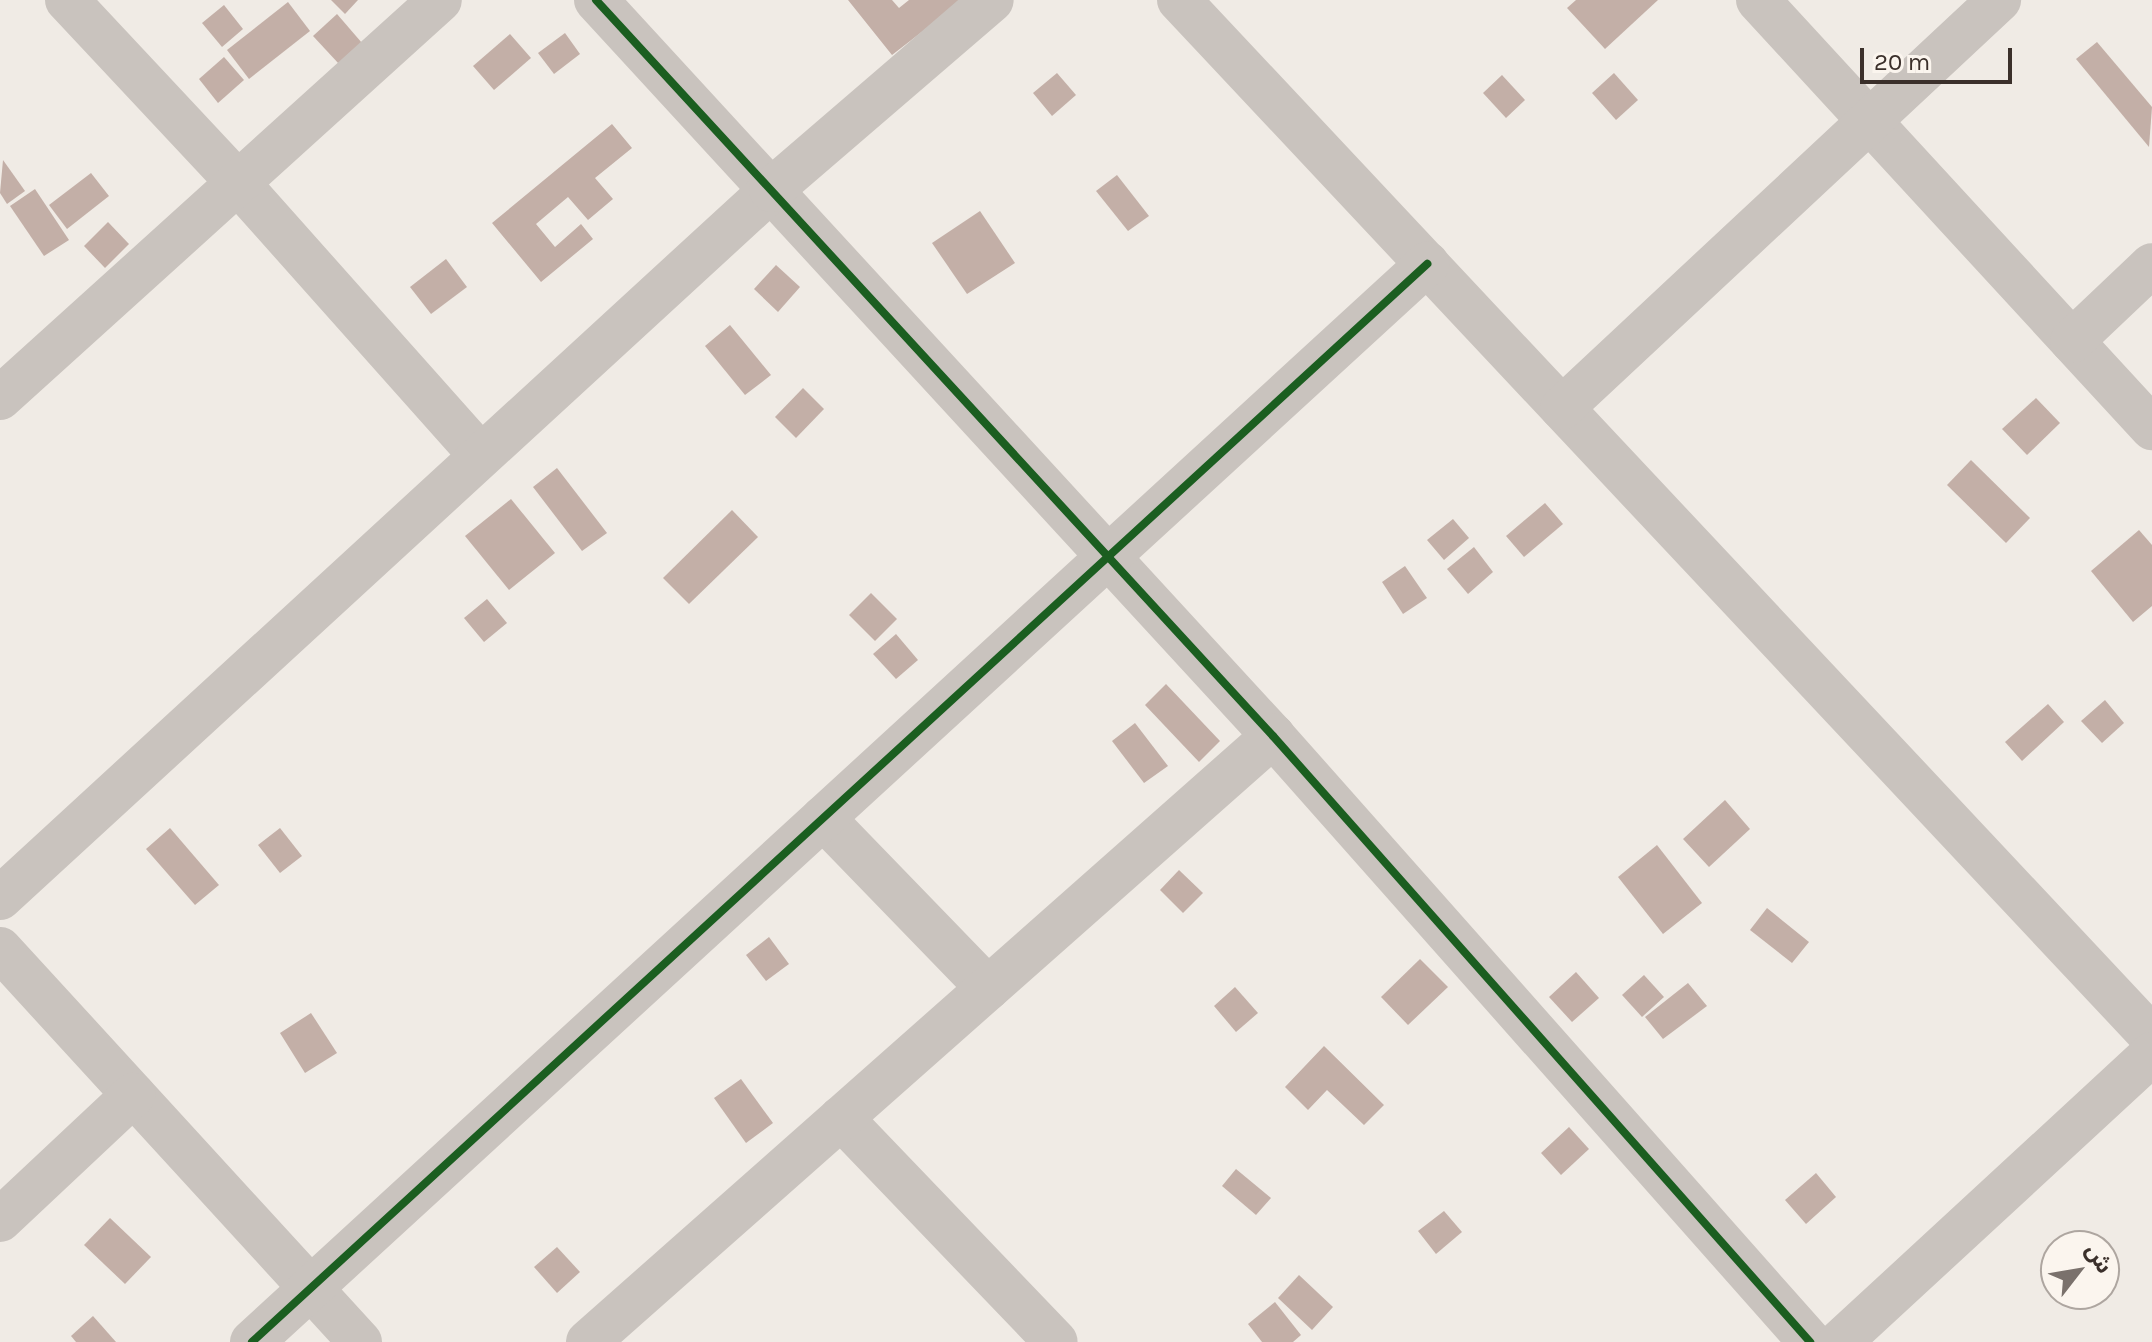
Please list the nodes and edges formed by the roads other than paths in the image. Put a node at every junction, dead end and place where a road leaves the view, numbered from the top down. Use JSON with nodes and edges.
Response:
{"nodes":[{"id":1,"x":67,"y":0,"type":"edge"},
{"id":2,"x":440,"y":0,"type":"edge"},
{"id":3,"x":596,"y":0,"type":"edge"},
{"id":4,"x":992,"y":0,"type":"edge"},
{"id":5,"x":1179,"y":0,"type":"edge"},
{"id":6,"x":1758,"y":0,"type":"edge"},
{"id":7,"x":1999,"y":0,"type":"edge"},
{"id":8,"x":1870,"y":123,"type":"junction"},
{"id":9,"x":238,"y":183,"type":"junction"},
{"id":10,"x":771,"y":190,"type":"junction"},
{"id":11,"x":1427,"y":264,"type":"junction"},
{"id":12,"x":2152,"y":265,"type":"edge"},
{"id":13,"x":2072,"y":341,"type":"junction"},
{"id":14,"x":0,"y":398,"type":"edge"},
{"id":15,"x":1562,"y":408,"type":"junction"},
{"id":16,"x":2152,"y":428,"type":"edge"},
{"id":17,"x":481,"y":456,"type":"junction"},
{"id":18,"x":1109,"y":556,"type":"junction"},
{"id":19,"x":1273,"y":736,"type":"junction"},
{"id":20,"x":823,"y":818,"type":"junction"},
{"id":21,"x":0,"y":898,"type":"edge"},
{"id":22,"x":0,"y":949,"type":"edge"},
{"id":23,"x":988,"y":988,"type":"junction"},
{"id":24,"x":2152,"y":1037,"type":"edge"},
{"id":25,"x":2152,"y":1054,"type":"edge"},
{"id":26,"x":133,"y":1095,"type":"junction"},
{"id":27,"x":841,"y":1118,"type":"junction"},
{"id":28,"x":0,"y":1220,"type":"edge"},
{"id":29,"x":311,"y":1288,"type":"junction"},
{"id":30,"x":252,"y":1342,"type":"edge"},
{"id":31,"x":360,"y":1342,"type":"edge"},
{"id":32,"x":588,"y":1342,"type":"edge"},
{"id":33,"x":1056,"y":1342,"type":"edge"},
{"id":34,"x":1810,"y":1342,"type":"edge"},
{"id":35,"x":1840,"y":1342,"type":"edge"}],
"edges":[{"from":1,"to":9,"type":"street"},
{"from":2,"to":9,"type":"street"},
{"from":3,"to":10,"type":"street"},
{"from":4,"to":10,"type":"street"},
{"from":5,"to":11,"type":"street"},
{"from":6,"to":8,"type":"street"},
{"from":7,"to":8,"type":"street"},
{"from":8,"to":13,"type":"street"},
{"from":8,"to":15,"type":"street"},
{"from":9,"to":14,"type":"street"},
{"from":9,"to":17,"type":"street"},
{"from":10,"to":17,"type":"street"},
{"from":10,"to":18,"type":"street"},
{"from":11,"to":15,"type":"street"},
{"from":11,"to":18,"type":"street"},
{"from":12,"to":13,"type":"street"},
{"from":13,"to":16,"type":"street"},
{"from":15,"to":24,"type":"street"},
{"from":17,"to":21,"type":"street"},
{"from":18,"to":19,"type":"street"},
{"from":18,"to":20,"type":"street"},
{"from":19,"to":23,"type":"street"},
{"from":19,"to":34,"type":"street"},
{"from":20,"to":23,"type":"street"},
{"from":20,"to":29,"type":"street"},
{"from":22,"to":26,"type":"street"},
{"from":23,"to":27,"type":"street"},
{"from":25,"to":35,"type":"street"},
{"from":26,"to":28,"type":"street"},
{"from":26,"to":29,"type":"street"},
{"from":27,"to":32,"type":"street"},
{"from":27,"to":33,"type":"street"},
{"from":29,"to":30,"type":"street"},
{"from":29,"to":31,"type":"street"}]}
